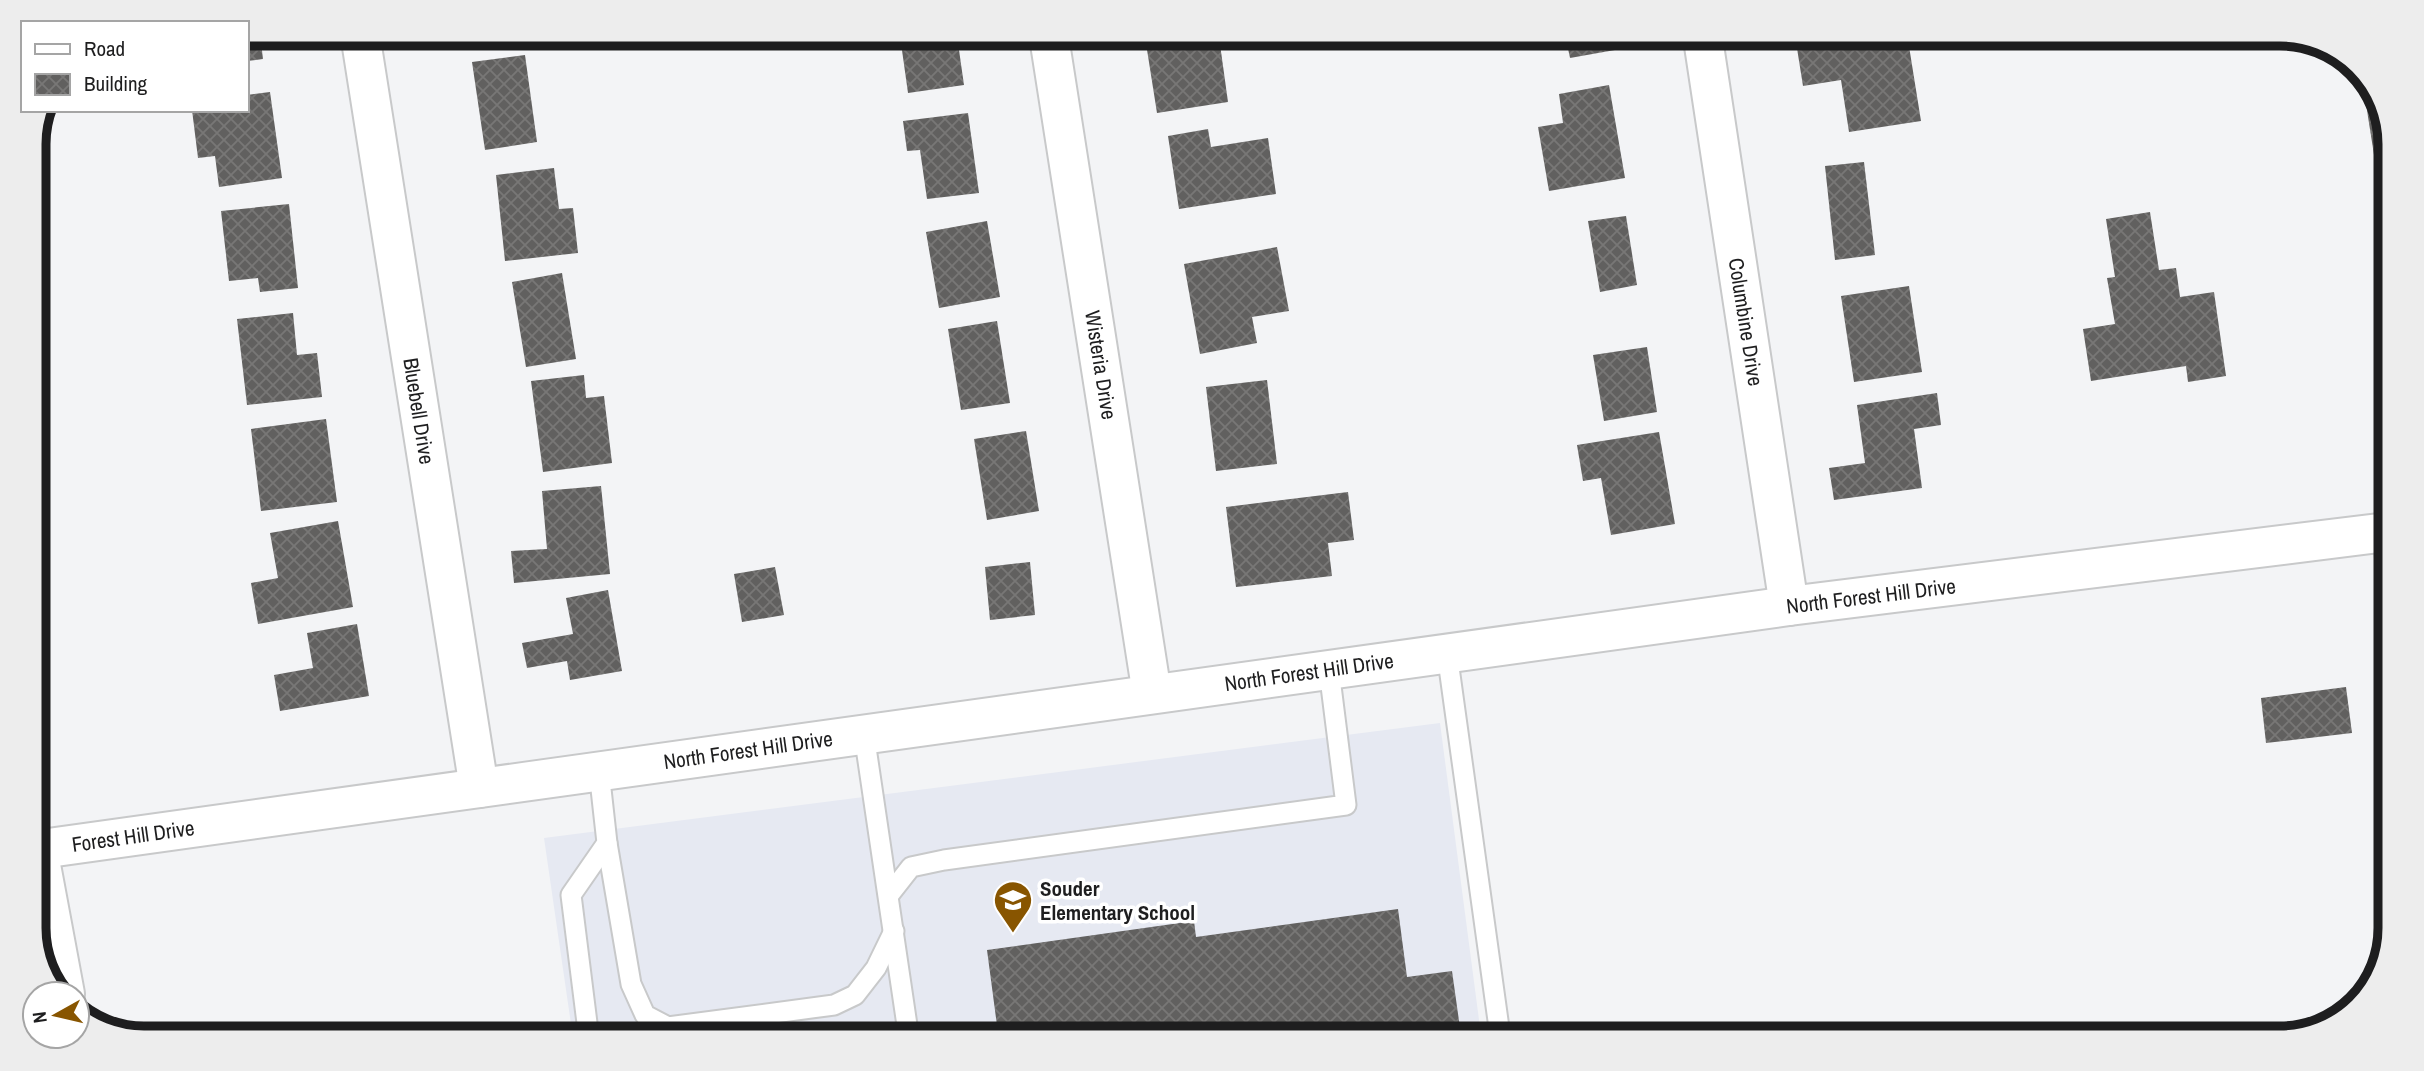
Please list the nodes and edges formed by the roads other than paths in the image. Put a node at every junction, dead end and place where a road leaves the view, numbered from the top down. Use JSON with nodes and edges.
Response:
{"nodes":[{"id":1,"x":362,"y":46,"type":"edge"},
{"id":2,"x":1050,"y":46,"type":"edge"},
{"id":3,"x":1704,"y":46,"type":"edge"},
{"id":4,"x":2378,"y":544,"type":"edge"},
{"id":5,"x":1789,"y":606,"type":"junction"},
{"id":6,"x":1447,"y":653,"type":"junction"},
{"id":7,"x":1329,"y":670,"type":"junction"},
{"id":8,"x":1152,"y":694,"type":"junction"},
{"id":9,"x":864,"y":734,"type":"junction"},
{"id":10,"x":599,"y":771,"type":"junction"},
{"id":11,"x":479,"y":788,"type":"junction"},
{"id":12,"x":233,"y":821,"type":"joint"},
{"id":13,"x":607,"y":843,"type":"junction"},
{"id":14,"x":46,"y":848,"type":"edge"},
{"id":15,"x":889,"y":895,"type":"junction"},
{"id":16,"x":46,"y":899,"type":"edge"},
{"id":17,"x":894,"y":931,"type":"junction"},
{"id":18,"x":62,"y":980,"type":"edge"},
{"id":19,"x":587,"y":1026,"type":"edge"},
{"id":20,"x":666,"y":1026,"type":"edge"},
{"id":21,"x":676,"y":1026,"type":"edge"},
{"id":22,"x":907,"y":1026,"type":"edge"},
{"id":23,"x":1499,"y":1026,"type":"edge"}],
"edges":[{"from":1,"to":11,"type":"main road","name":"Bluebell Drive"},
{"from":2,"to":8,"type":"main road","name":"Wisteria Drive"},
{"from":3,"to":5,"type":"main road","name":"Columbine Drive"},
{"from":4,"to":5,"type":"main road","name":"North Forest Hill Drive"},
{"from":5,"to":6,"type":"main road","name":"North Forest Hill Drive"},
{"from":6,"to":7,"type":"main road","name":"North Forest Hill Drive"},
{"from":6,"to":23,"type":"lane"},
{"from":7,"to":8,"type":"main road","name":"North Forest Hill Drive"},
{"from":7,"to":15,"type":"lane"},
{"from":8,"to":9,"type":"main road","name":"North Forest Hill Drive"},
{"from":9,"to":10,"type":"main road","name":"North Forest Hill Drive"},
{"from":9,"to":15,"type":"lane"},
{"from":10,"to":11,"type":"main road","name":"North Forest Hill Drive"},
{"from":10,"to":13,"type":"lane"},
{"from":11,"to":12,"type":"main road","name":"North Forest Hill Drive"},
{"from":12,"to":14,"type":"main road","name":"Forest Hill Drive"},
{"from":13,"to":19,"type":"lane"},
{"from":13,"to":20,"type":"lane"},
{"from":15,"to":17,"type":"lane"},
{"from":16,"to":18,"type":"main road"},
{"from":17,"to":21,"type":"lane"},
{"from":17,"to":22,"type":"lane"}]}
